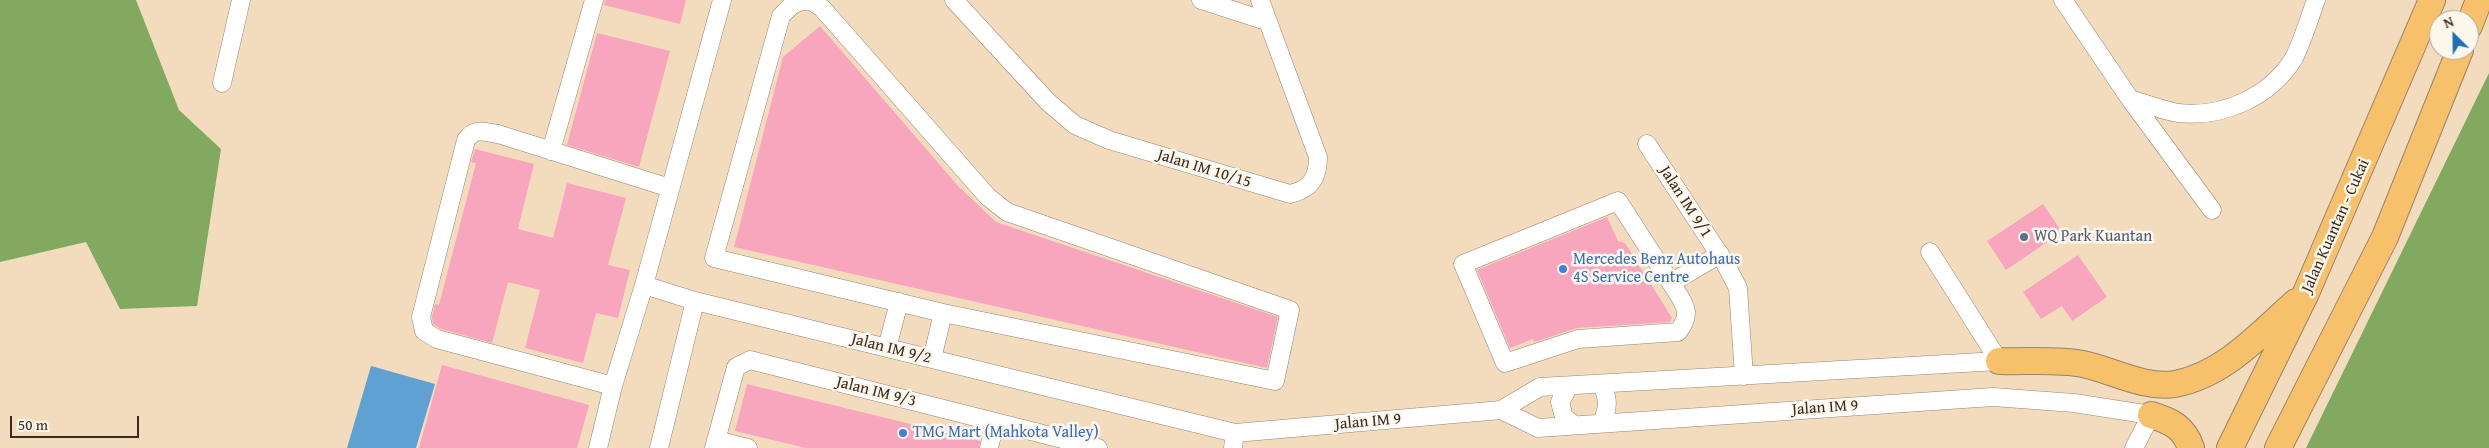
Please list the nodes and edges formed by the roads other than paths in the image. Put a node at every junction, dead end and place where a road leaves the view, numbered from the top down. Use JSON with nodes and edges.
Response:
{"nodes":[{"id":1,"x":241,"y":0,"type":"edge"},
{"id":2,"x":594,"y":0,"type":"edge"},
{"id":3,"x":722,"y":0,"type":"edge"},
{"id":4,"x":954,"y":0,"type":"edge"},
{"id":5,"x":1201,"y":0,"type":"edge"},
{"id":6,"x":1260,"y":0,"type":"edge"},
{"id":7,"x":2063,"y":0,"type":"edge"},
{"id":8,"x":2316,"y":0,"type":"edge"},
{"id":9,"x":2432,"y":0,"type":"edge"},
{"id":10,"x":1266,"y":21,"type":"junction"},
{"id":11,"x":2456,"y":60,"type":"edge"},
{"id":12,"x":222,"y":83,"type":"dead end"},
{"id":13,"x":2130,"y":99,"type":"junction"},
{"id":14,"x":1647,"y":144,"type":"dead end"},
{"id":15,"x":551,"y":151,"type":"junction"},
{"id":16,"x":670,"y":188,"type":"junction"},
{"id":17,"x":2212,"y":210,"type":"dead end"},
{"id":18,"x":1930,"y":252,"type":"dead end"},
{"id":19,"x":1720,"y":254,"type":"junction"},
{"id":20,"x":1671,"y":283,"type":"junction"},
{"id":21,"x":644,"y":285,"type":"junction"},
{"id":22,"x":2306,"y":293,"type":"junction"},
{"id":23,"x":694,"y":301,"type":"junction"},
{"id":24,"x":899,"y":302,"type":"junction"},
{"id":25,"x":943,"y":313,"type":"junction"},
{"id":26,"x":887,"y":348,"type":"junction"},
{"id":27,"x":932,"y":359,"type":"junction"},
{"id":28,"x":1999,"y":361,"type":"junction"},
{"id":29,"x":1744,"y":376,"type":"junction"},
{"id":30,"x":1602,"y":384,"type":"junction"},
{"id":31,"x":614,"y":386,"type":"junction"},
{"id":32,"x":1569,"y":386,"type":"junction"},
{"id":33,"x":1501,"y":410,"type":"junction"},
{"id":34,"x":2151,"y":415,"type":"junction"},
{"id":35,"x":995,"y":422,"type":"junction"},
{"id":36,"x":1602,"y":422,"type":"junction"},
{"id":37,"x":1574,"y":425,"type":"junction"},
{"id":38,"x":1234,"y":440,"type":"edge"},
{"id":39,"x":715,"y":444,"type":"edge"},
{"id":40,"x":598,"y":448,"type":"edge"},
{"id":41,"x":659,"y":448,"type":"edge"},
{"id":42,"x":748,"y":448,"type":"edge"},
{"id":43,"x":989,"y":448,"type":"edge"},
{"id":44,"x":1098,"y":448,"type":"edge"},
{"id":45,"x":2134,"y":448,"type":"edge"},
{"id":46,"x":2191,"y":448,"type":"edge"},
{"id":47,"x":2230,"y":448,"type":"edge"},
{"id":48,"x":2278,"y":448,"type":"edge"}],
"edges":[{"from":1,"to":12,"type":"street"},
{"from":2,"to":15,"type":"street"},
{"from":3,"to":16,"type":"street"},
{"from":4,"to":10,"type":"street","name":"Jalan IM 10/15"},
{"from":5,"to":10,"type":"street"},
{"from":6,"to":10,"type":"street","name":"Jalan IM 10/15"},
{"from":7,"to":13,"type":"street"},
{"from":8,"to":13,"type":"street"},
{"from":9,"to":22,"type":"highway","name":"Jalan Kuantan - Cukai"},
{"from":11,"to":48,"type":"highway"},
{"from":13,"to":17,"type":"street"},
{"from":14,"to":19,"type":"street","name":"Jalan IM 9/1"},
{"from":15,"to":16,"type":"street"},
{"from":15,"to":31,"type":"street"},
{"from":16,"to":21,"type":"street"},
{"from":18,"to":28,"type":"street"},
{"from":19,"to":20,"type":"street"},
{"from":19,"to":29,"type":"street","name":"Jalan IM 9/1"},
{"from":20,"to":20,"type":"street"},
{"from":21,"to":23,"type":"street","name":"Jalan IM 9/2"},
{"from":21,"to":31,"type":"street"},
{"from":22,"to":28,"type":"highway"},
{"from":22,"to":47,"type":"highway","name":"Jalan Kuantan - Cukai"},
{"from":23,"to":26,"type":"street","name":"Jalan IM 9/2"},
{"from":23,"to":41,"type":"street"},
{"from":24,"to":25,"type":"street"},
{"from":24,"to":25,"type":"street"},
{"from":24,"to":26,"type":"street"},
{"from":25,"to":27,"type":"street"},
{"from":26,"to":27,"type":"street","name":"Jalan IM 9/2"},
{"from":27,"to":38,"type":"street","name":"Jalan IM 9/2"},
{"from":28,"to":29,"type":"street","name":"Jalan IM 9"},
{"from":29,"to":30,"type":"street","name":"Jalan IM 9"},
{"from":30,"to":32,"type":"street","name":"Jalan IM 9"},
{"from":30,"to":36,"type":"street"},
{"from":31,"to":40,"type":"street"},
{"from":32,"to":33,"type":"street","name":"Jalan IM 9"},
{"from":32,"to":37,"type":"street"},
{"from":33,"to":37,"type":"street","name":"Jalan IM 9"},
{"from":33,"to":38,"type":"street","name":"Jalan IM 9"},
{"from":34,"to":36,"type":"street","name":"Jalan IM 9"},
{"from":34,"to":45,"type":"street"},
{"from":34,"to":46,"type":"highway"},
{"from":35,"to":39,"type":"street","name":"Jalan IM 9/3"},
{"from":35,"to":43,"type":"street"},
{"from":35,"to":44,"type":"street","name":"Jalan IM 9/3"},
{"from":36,"to":37,"type":"street","name":"Jalan IM 9"},
{"from":39,"to":42,"type":"street"}]}
